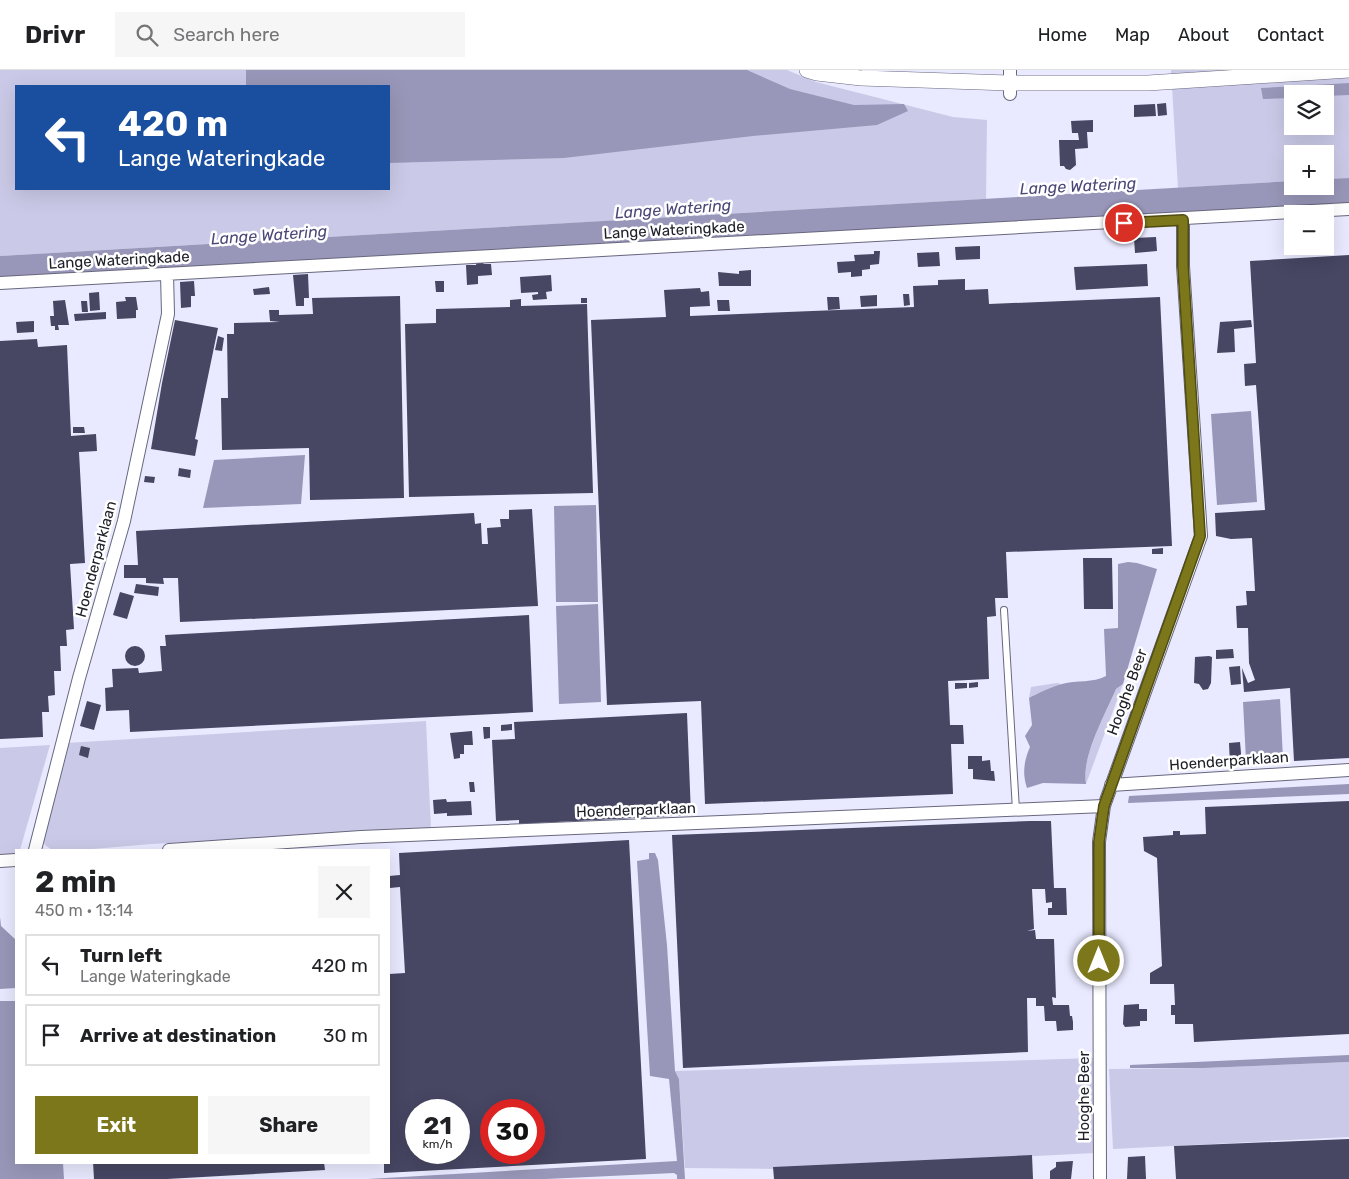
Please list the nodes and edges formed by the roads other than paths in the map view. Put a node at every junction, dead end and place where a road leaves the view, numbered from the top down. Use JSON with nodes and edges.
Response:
{"nodes":[{"id":1,"x":807,"y":70,"type":"edge"},
{"id":2,"x":1349,"y":70,"type":"edge"},
{"id":3,"x":1010,"y":82,"type":"edge"},
{"id":4,"x":1349,"y":209,"type":"edge"},
{"id":5,"x":1183,"y":220,"type":"junction"},
{"id":6,"x":167,"y":274,"type":"junction"},
{"id":7,"x":0,"y":283,"type":"edge"},
{"id":8,"x":1004,"y":610,"type":"dead end"},
{"id":9,"x":1349,"y":770,"type":"edge"},
{"id":10,"x":1110,"y":785,"type":"junction"},
{"id":11,"x":1104,"y":806,"type":"junction"},
{"id":12,"x":1016,"y":810,"type":"junction"},
{"id":13,"x":35,"y":849,"type":"edge"},
{"id":14,"x":185,"y":849,"type":"edge"},
{"id":15,"x":15,"y":860,"type":"edge"},
{"id":16,"x":0,"y":861,"type":"edge"},
{"id":17,"x":1100,"y":1179,"type":"edge"}],
"edges":[{"from":1,"to":3,"type":"street"},
{"from":2,"to":3,"type":"street"},
{"from":4,"to":5,"type":"street","name":"Lange Wateringkade"},
{"from":5,"to":6,"type":"street","name":"Lange Wateringkade"},
{"from":5,"to":10,"type":"street","name":"Hooghe Beer"},
{"from":6,"to":7,"type":"street","name":"Lange Wateringkade"},
{"from":6,"to":13,"type":"street","name":"Hoenderparklaan"},
{"from":8,"to":12,"type":"lane"},
{"from":9,"to":10,"type":"street","name":"Hoenderparklaan"},
{"from":10,"to":11,"type":"street","name":"Hooghe Beer"},
{"from":11,"to":12,"type":"street","name":"Hoenderparklaan"},
{"from":11,"to":17,"type":"street","name":"Hooghe Beer"},
{"from":12,"to":14,"type":"street","name":"Hoenderparklaan"},
{"from":15,"to":16,"type":"street"}]}
